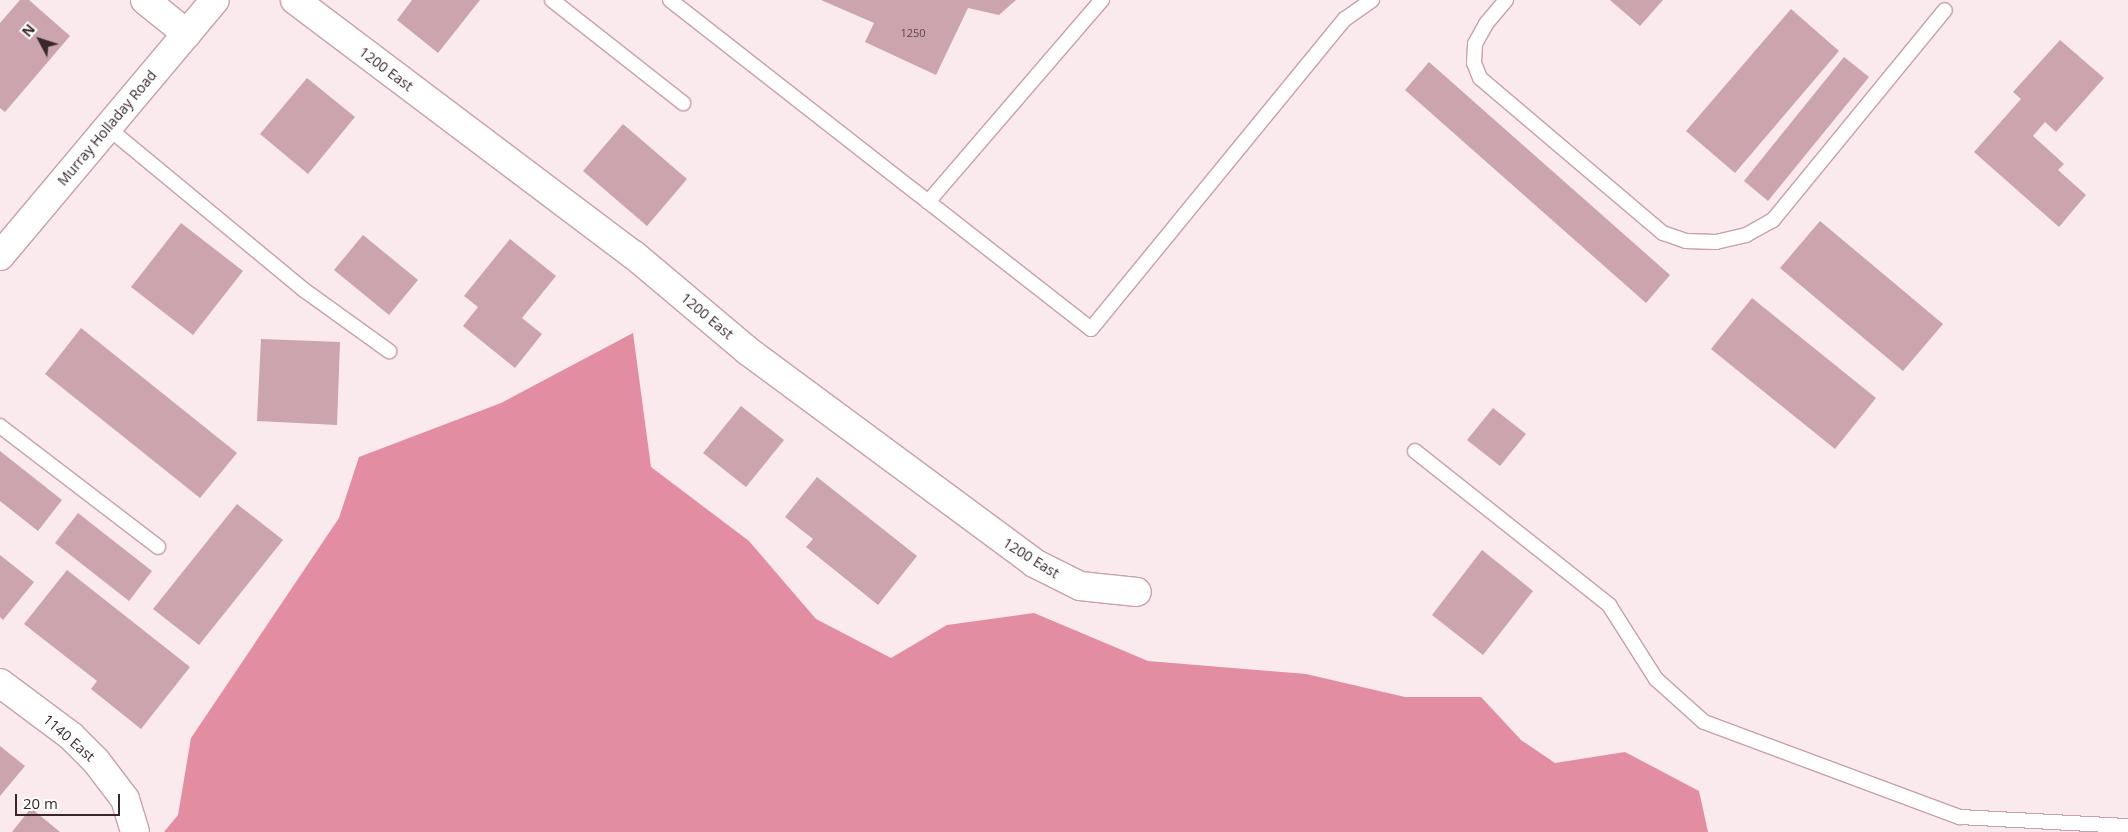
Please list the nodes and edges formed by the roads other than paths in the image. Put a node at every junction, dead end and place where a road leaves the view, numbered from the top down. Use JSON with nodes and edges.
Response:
{"nodes":[{"id":1,"x":145,"y":0,"type":"edge"},
{"id":2,"x":215,"y":0,"type":"edge"},
{"id":3,"x":295,"y":0,"type":"edge"},
{"id":4,"x":552,"y":0,"type":"edge"},
{"id":5,"x":670,"y":0,"type":"edge"},
{"id":6,"x":1102,"y":0,"type":"edge"},
{"id":7,"x":1372,"y":0,"type":"edge"},
{"id":8,"x":1506,"y":0,"type":"edge"},
{"id":9,"x":1945,"y":10,"type":"dead end"},
{"id":10,"x":187,"y":34,"type":"junction"},
{"id":11,"x":683,"y":103,"type":"dead end"},
{"id":12,"x":107,"y":127,"type":"junction"},
{"id":13,"x":928,"y":202,"type":"junction"},
{"id":14,"x":0,"y":256,"type":"edge"},
{"id":15,"x":389,"y":351,"type":"dead end"},
{"id":16,"x":0,"y":426,"type":"edge"},
{"id":17,"x":1415,"y":451,"type":"dead end"},
{"id":18,"x":158,"y":547,"type":"dead end"},
{"id":19,"x":1137,"y":592,"type":"dead end"},
{"id":20,"x":0,"y":683,"type":"edge"},
{"id":21,"x":2128,"y":826,"type":"edge"},
{"id":22,"x":135,"y":832,"type":"edge"}],
"edges":[{"from":1,"to":10,"type":"street"},
{"from":2,"to":10,"type":"street","name":"Murray Holladay Road"},
{"from":3,"to":19,"type":"street","name":"1200 East"},
{"from":4,"to":11,"type":"lane"},
{"from":5,"to":13,"type":"lane"},
{"from":6,"to":13,"type":"lane"},
{"from":7,"to":13,"type":"lane"},
{"from":8,"to":9,"type":"lane"},
{"from":10,"to":12,"type":"street","name":"Murray Holladay Road"},
{"from":12,"to":14,"type":"street","name":"Murray Holladay Road"},
{"from":12,"to":15,"type":"lane"},
{"from":16,"to":18,"type":"lane"},
{"from":17,"to":21,"type":"lane"},
{"from":20,"to":22,"type":"street","name":"1140 East"}]}
